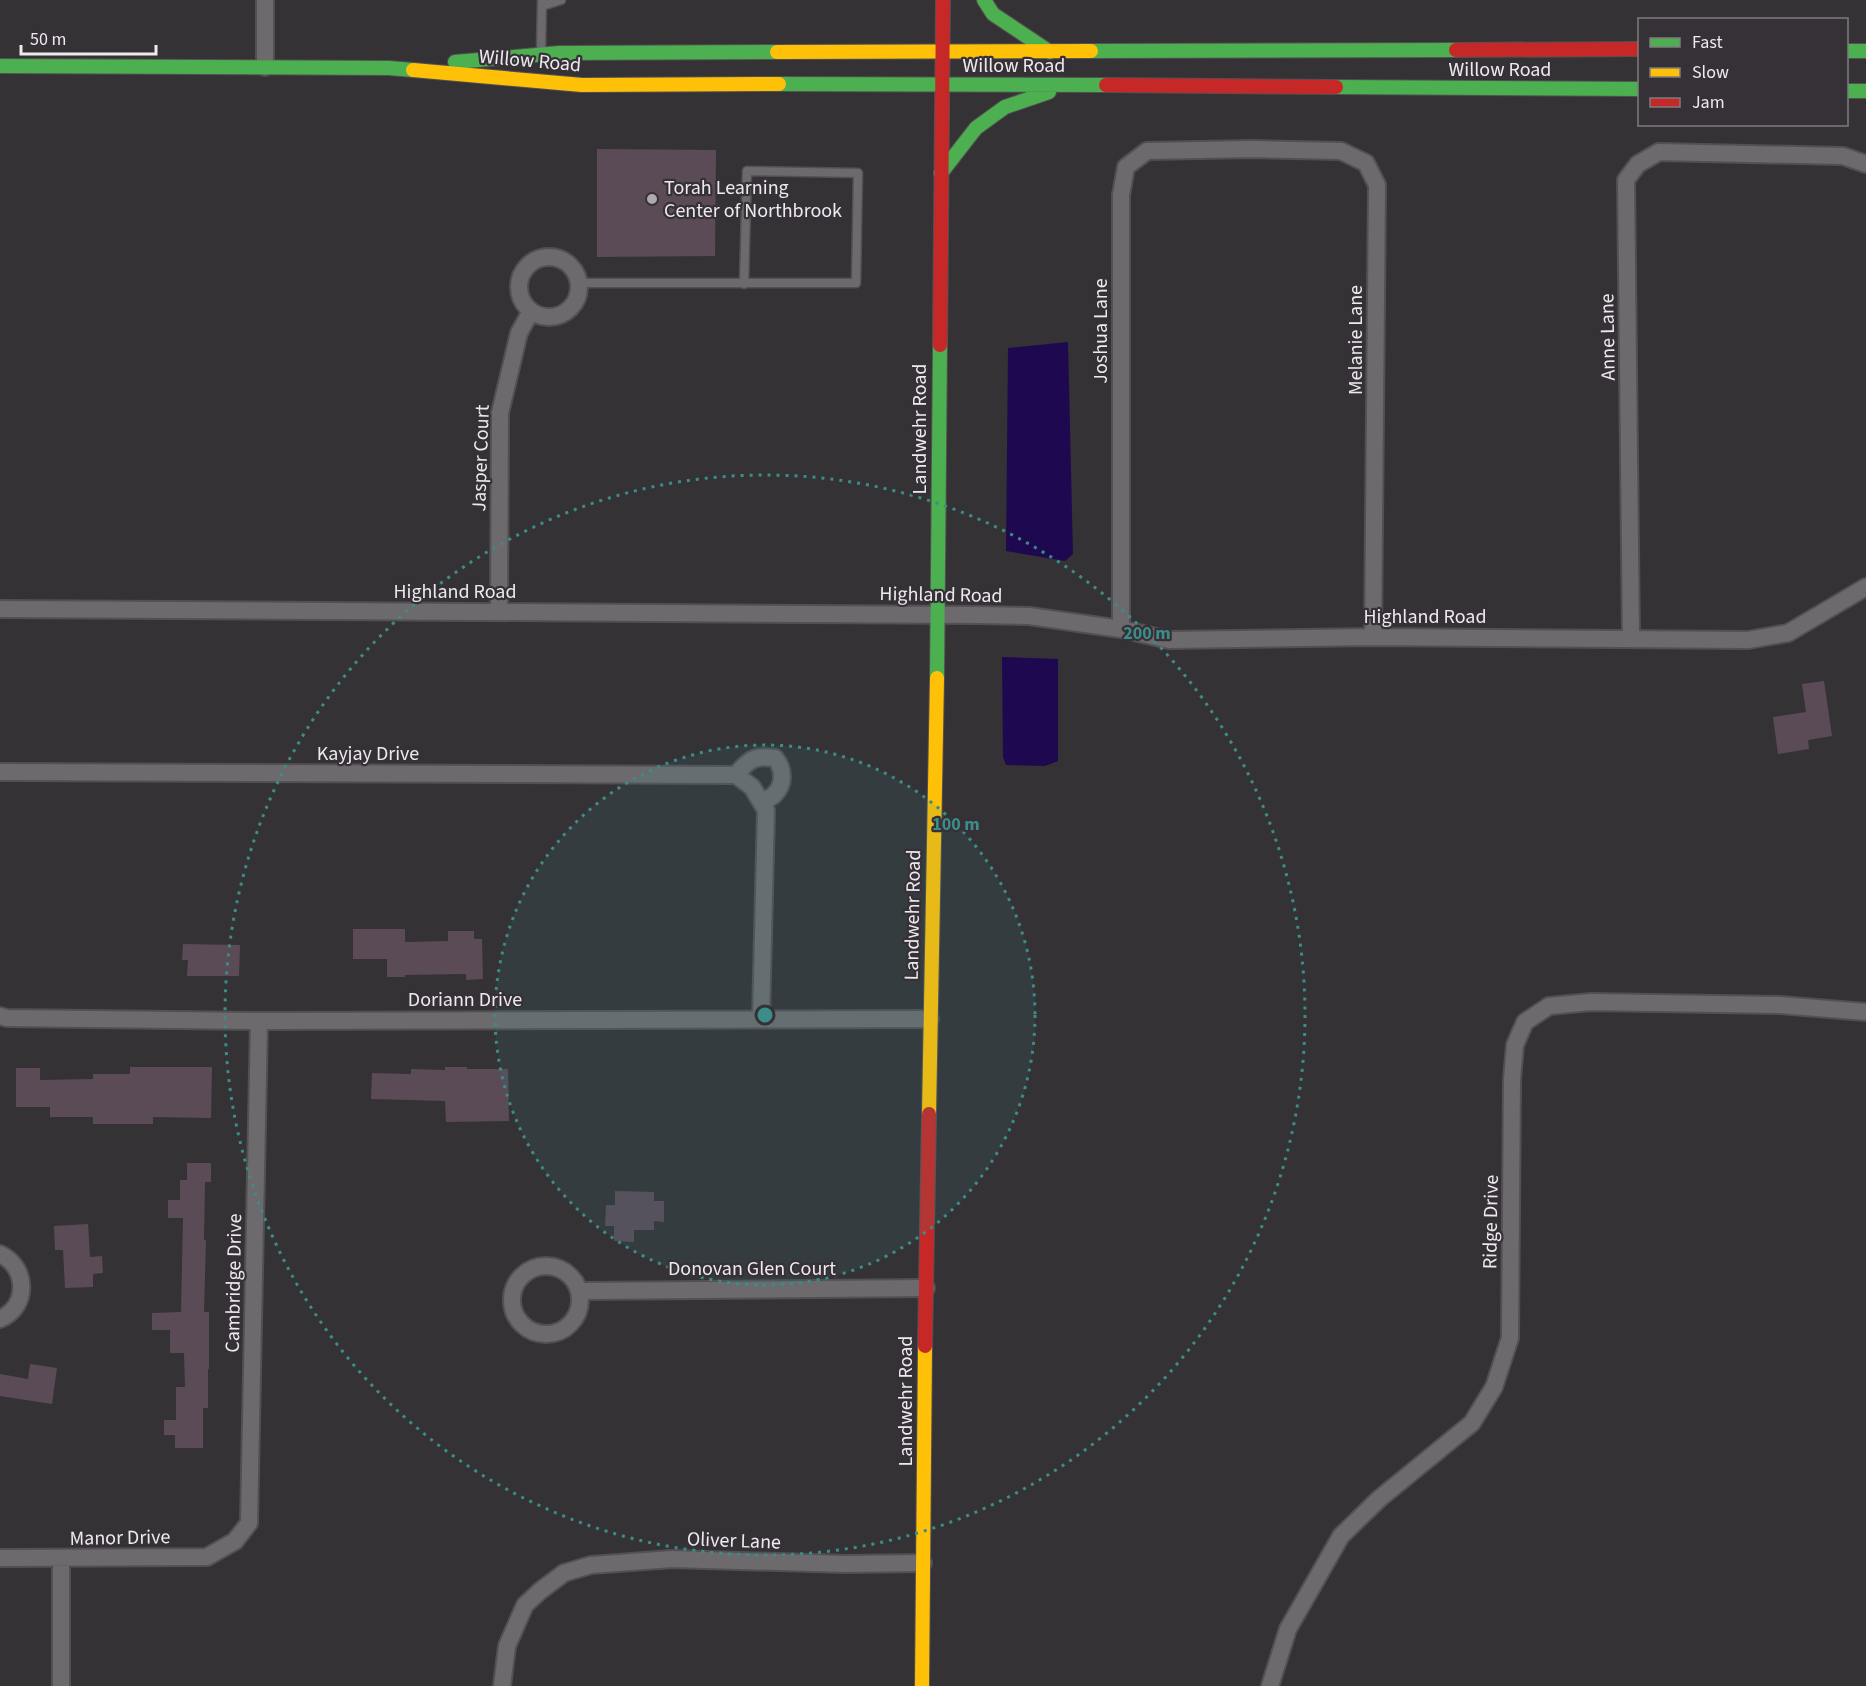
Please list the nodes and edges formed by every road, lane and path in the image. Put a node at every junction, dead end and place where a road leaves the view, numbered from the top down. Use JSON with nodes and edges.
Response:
{"nodes":[{"id":1,"x":265,"y":0,"type":"edge"},
{"id":2,"x":561,"y":0,"type":"edge"},
{"id":3,"x":943,"y":0,"type":"edge"},
{"id":4,"x":984,"y":0,"type":"edge"},
{"id":5,"x":542,"y":3,"type":"edge"},
{"id":6,"x":1638,"y":49,"type":"edge"},
{"id":7,"x":1848,"y":51,"type":"edge"},
{"id":8,"x":1866,"y":51,"type":"edge"},
{"id":9,"x":942,"y":52,"type":"junction"},
{"id":10,"x":1050,"y":52,"type":"junction"},
{"id":11,"x":541,"y":54,"type":"junction"},
{"id":12,"x":0,"y":66,"type":"edge"},
{"id":13,"x":265,"y":67,"type":"junction"},
{"id":14,"x":389,"y":68,"type":"junction"},
{"id":15,"x":942,"y":84,"type":"junction"},
{"id":16,"x":1072,"y":85,"type":"junction"},
{"id":17,"x":1638,"y":89,"type":"edge"},
{"id":18,"x":1848,"y":90,"type":"edge"},
{"id":19,"x":1866,"y":91,"type":"edge"},
{"id":20,"x":1252,"y":149,"type":"joint"},
{"id":21,"x":1866,"y":165,"type":"edge"},
{"id":22,"x":941,"y":173,"type":"junction"},
{"id":23,"x":579,"y":283,"type":"junction"},
{"id":24,"x":744,"y":284,"type":"junction"},
{"id":25,"x":531,"y":310,"type":"junction"},
{"id":26,"x":1866,"y":587,"type":"edge"},
{"id":27,"x":0,"y":609,"type":"edge"},
{"id":28,"x":499,"y":612,"type":"junction"},
{"id":29,"x":938,"y":615,"type":"junction"},
{"id":30,"x":1121,"y":628,"type":"junction"},
{"id":31,"x":1373,"y":637,"type":"junction"},
{"id":32,"x":1631,"y":639,"type":"junction"},
{"id":33,"x":0,"y":772,"type":"edge"},
{"id":34,"x":736,"y":775,"type":"junction"},
{"id":35,"x":761,"y":802,"type":"junction"},
{"id":36,"x":1866,"y":1012,"type":"edge"},
{"id":37,"x":0,"y":1016,"type":"edge"},
{"id":38,"x":761,"y":1018,"type":"junction"},
{"id":39,"x":930,"y":1019,"type":"junction"},
{"id":40,"x":260,"y":1021,"type":"junction"},
{"id":41,"x":0,"y":1254,"type":"edge"},
{"id":42,"x":926,"y":1288,"type":"junction"},
{"id":43,"x":579,"y":1291,"type":"junction"},
{"id":44,"x":0,"y":1319,"type":"edge"},
{"id":45,"x":235,"y":1541,"type":"joint"},
{"id":46,"x":0,"y":1558,"type":"edge"},
{"id":47,"x":61,"y":1558,"type":"junction"},
{"id":48,"x":923,"y":1563,"type":"junction"},
{"id":49,"x":62,"y":1686,"type":"edge"},
{"id":50,"x":502,"y":1686,"type":"edge"},
{"id":51,"x":922,"y":1686,"type":"edge"},
{"id":52,"x":1270,"y":1686,"type":"edge"}],
"edges":[{"from":1,"to":13,"type":"street"},
{"from":2,"to":5,"type":"lane"},
{"from":3,"to":9,"type":"main road","name":"Landwehr Road"},
{"from":4,"to":10,"type":"main road"},
{"from":5,"to":11,"type":"lane"},
{"from":6,"to":10,"type":"main road","name":"Willow Road"},
{"from":7,"to":8,"type":"main road"},
{"from":9,"to":10,"type":"main road","name":"Willow Road"},
{"from":9,"to":11,"type":"main road","name":"Willow Road"},
{"from":9,"to":15,"type":"main road","name":"Landwehr Road"},
{"from":11,"to":14,"type":"main road","name":"Willow Road"},
{"from":12,"to":13,"type":"main road","name":"Willow Road"},
{"from":13,"to":14,"type":"main road","name":"Willow Road"},
{"from":14,"to":15,"type":"main road","name":"Willow Road"},
{"from":15,"to":16,"type":"main road","name":"Willow Road"},
{"from":15,"to":22,"type":"main road","name":"Landwehr Road"},
{"from":16,"to":17,"type":"main road","name":"Willow Road"},
{"from":16,"to":22,"type":"main road"},
{"from":18,"to":19,"type":"main road"},
{"from":20,"to":30,"type":"street","name":"Joshua Lane"},
{"from":20,"to":31,"type":"street","name":"Melanie Lane"},
{"from":21,"to":32,"type":"street","name":"Anne Lane"},
{"from":22,"to":29,"type":"main road","name":"Landwehr Road"},
{"from":23,"to":24,"type":"lane"},
{"from":23,"to":25,"type":"street"},
{"from":23,"to":25,"type":"street"},
{"from":24,"to":24,"type":"lane"},
{"from":25,"to":28,"type":"street","name":"Jasper Court"},
{"from":26,"to":32,"type":"street","name":"Highland Road"},
{"from":27,"to":28,"type":"street","name":"Highland Road"},
{"from":28,"to":29,"type":"street","name":"Highland Road"},
{"from":29,"to":30,"type":"street","name":"Highland Road"},
{"from":29,"to":39,"type":"main road","name":"Landwehr Road"},
{"from":30,"to":31,"type":"street","name":"Highland Road"},
{"from":31,"to":32,"type":"street","name":"Highland Road"},
{"from":33,"to":34,"type":"street","name":"Kayjay Drive"},
{"from":34,"to":35,"type":"street"},
{"from":34,"to":35,"type":"street"},
{"from":35,"to":38,"type":"street"},
{"from":36,"to":52,"type":"street","name":"Ridge Drive"},
{"from":37,"to":40,"type":"street","name":"Doriann Drive"},
{"from":38,"to":39,"type":"street","name":"Doriann Drive"},
{"from":38,"to":40,"type":"street","name":"Doriann Drive"},
{"from":39,"to":42,"type":"main road","name":"Landwehr Road"},
{"from":40,"to":45,"type":"street","name":"Cambridge Drive"},
{"from":41,"to":44,"type":"street"},
{"from":42,"to":43,"type":"street","name":"Donovan Glen Court"},
{"from":42,"to":48,"type":"main road","name":"Landwehr Road"},
{"from":43,"to":43,"type":"street"},
{"from":45,"to":47,"type":"street","name":"Manor Drive"},
{"from":46,"to":47,"type":"street","name":"Manor Drive"},
{"from":47,"to":49,"type":"street"},
{"from":48,"to":50,"type":"street","name":"Oliver Lane"},
{"from":48,"to":51,"type":"main road","name":"Landwehr Road"}]}
